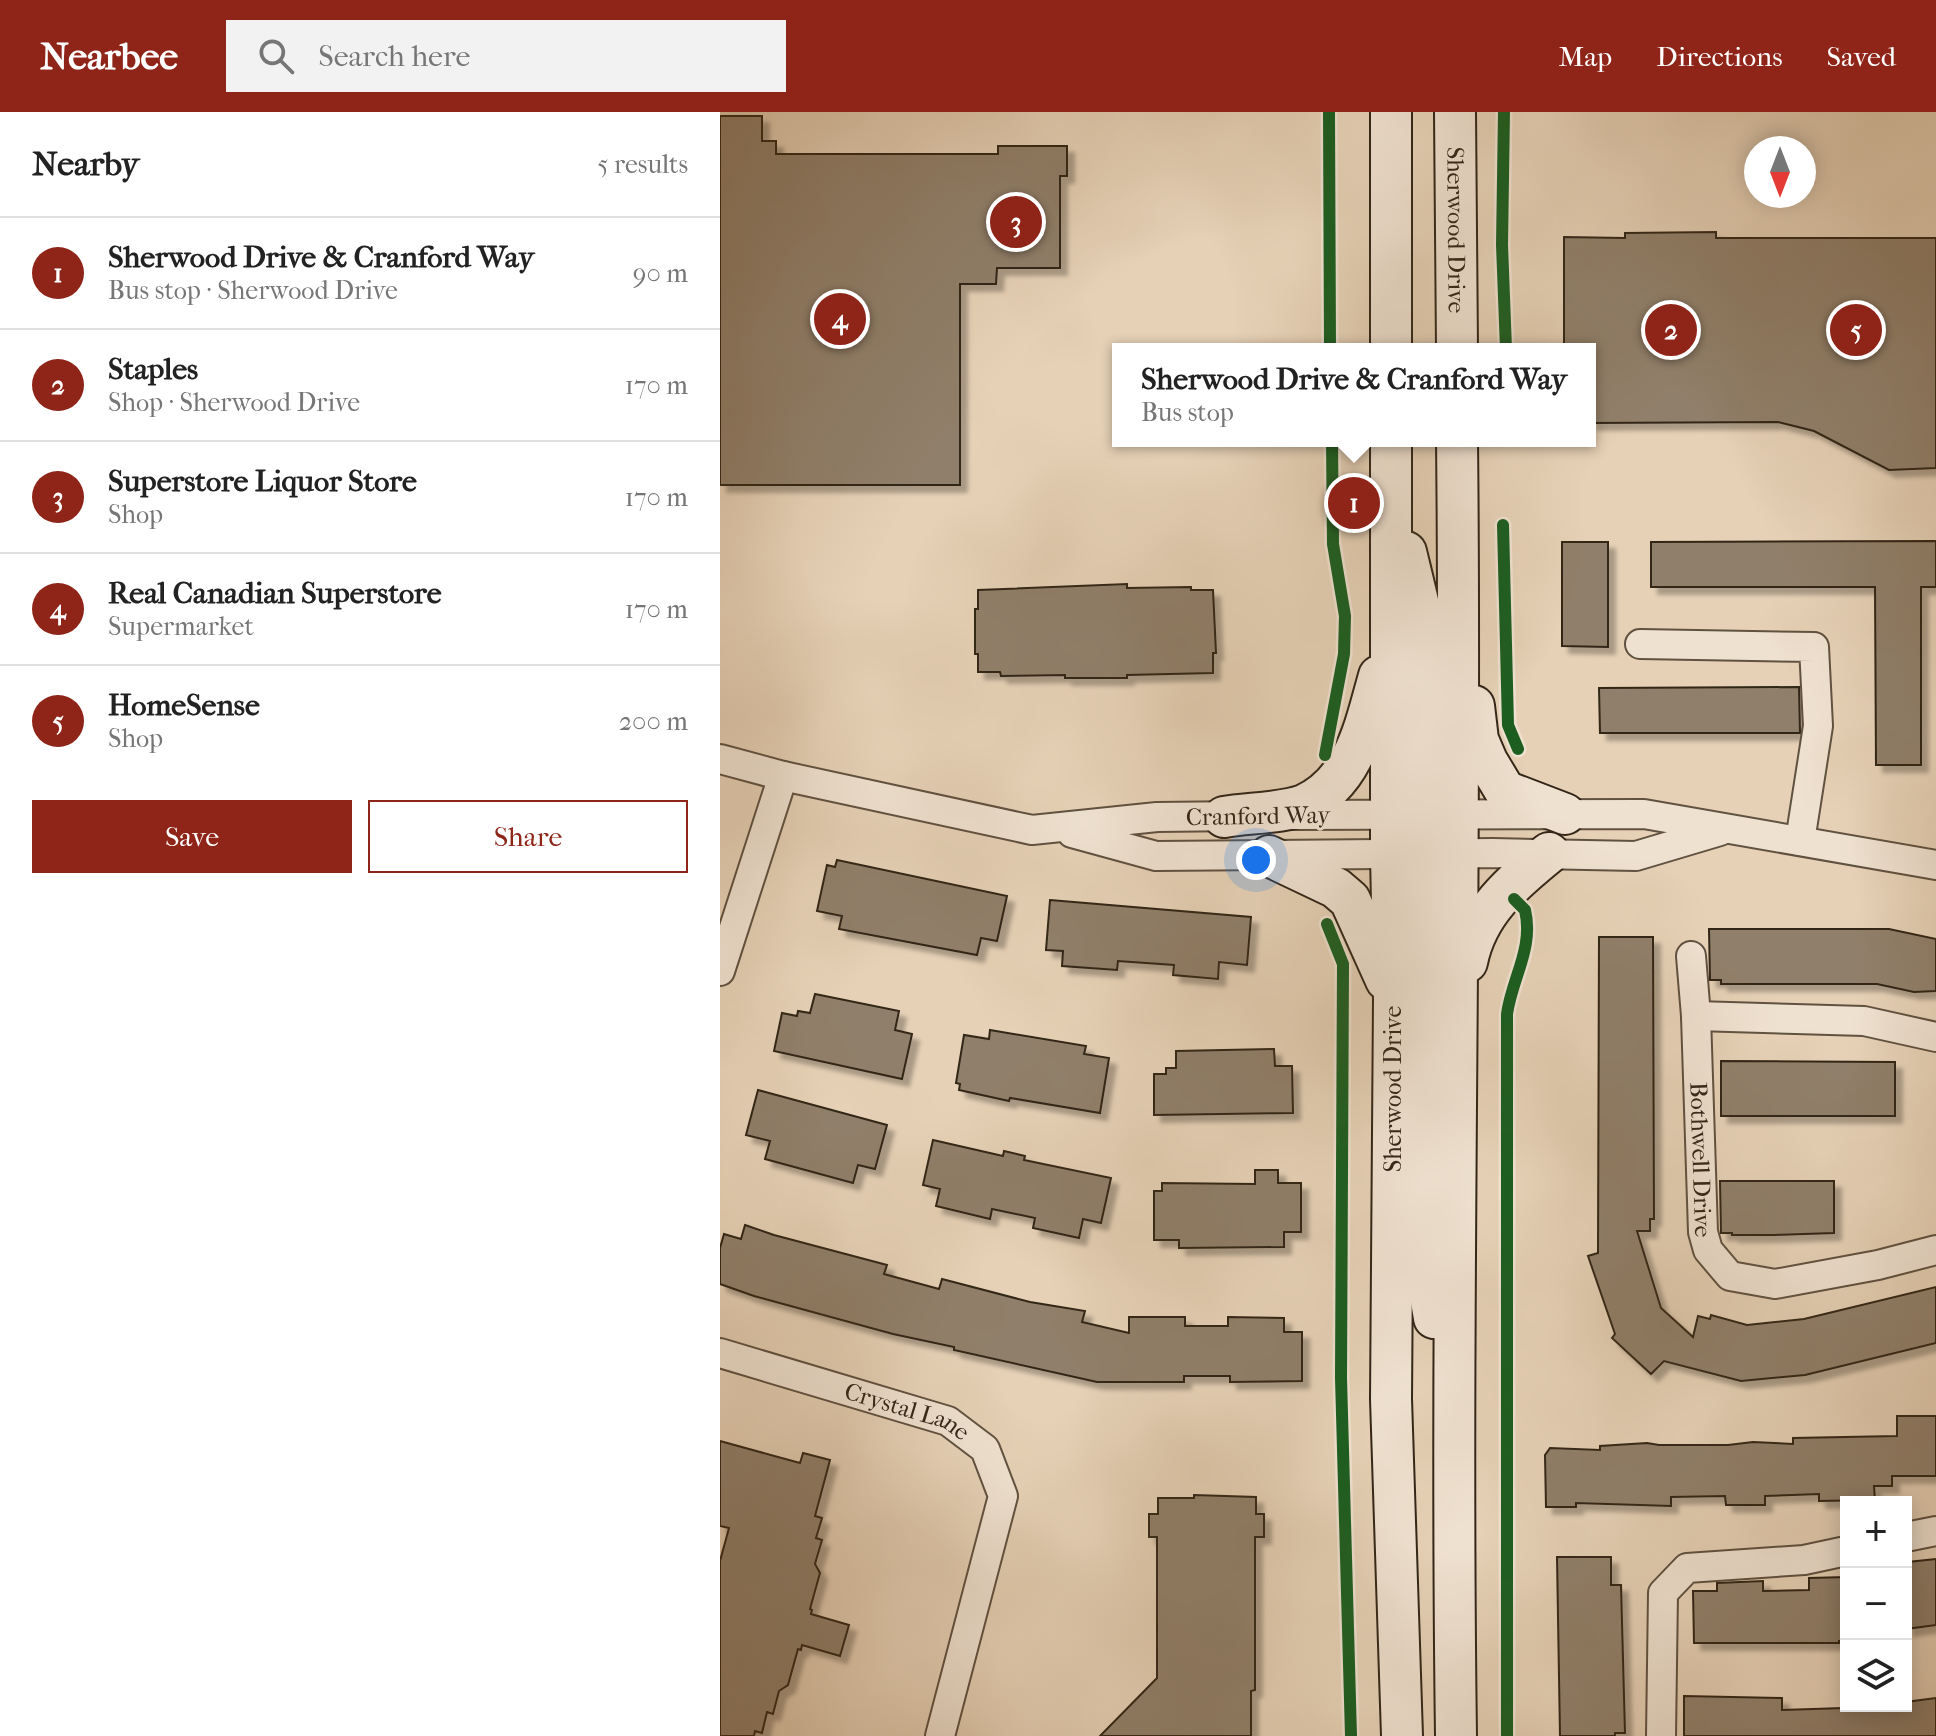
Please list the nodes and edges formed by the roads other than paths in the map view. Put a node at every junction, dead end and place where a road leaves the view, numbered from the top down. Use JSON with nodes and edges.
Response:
{"nodes":[{"id":1,"x":1391,"y":112,"type":"edge"},
{"id":2,"x":1440,"y":112,"type":"edge"},
{"id":3,"x":1455,"y":112,"type":"edge"},
{"id":4,"x":1456,"y":201,"type":"junction"},
{"id":5,"x":1391,"y":343,"type":"edge"},
{"id":6,"x":1457,"y":343,"type":"edge"},
{"id":7,"x":1391,"y":447,"type":"edge"},
{"id":8,"x":1457,"y":447,"type":"edge"},
{"id":9,"x":1391,"y":495,"type":"junction"},
{"id":10,"x":1391,"y":638,"type":"junction"},
{"id":11,"x":1640,"y":644,"type":"dead end"},
{"id":12,"x":1458,"y":677,"type":"junction"},
{"id":13,"x":720,"y":759,"type":"edge"},
{"id":14,"x":783,"y":776,"type":"junction"},
{"id":15,"x":1565,"y":814,"type":"junction"},
{"id":16,"x":1224,"y":817,"type":"junction"},
{"id":17,"x":1728,"y":828,"type":"junction"},
{"id":18,"x":1057,"y":829,"type":"junction"},
{"id":19,"x":1426,"y":834,"type":"junction"},
{"id":20,"x":1800,"y":841,"type":"junction"},
{"id":21,"x":1549,"y":853,"type":"junction"},
{"id":22,"x":1269,"y":856,"type":"junction"},
{"id":23,"x":1936,"y":865,"type":"edge"},
{"id":24,"x":1691,"y":956,"type":"dead end"},
{"id":25,"x":720,"y":971,"type":"edge"},
{"id":26,"x":1394,"y":999,"type":"junction"},
{"id":27,"x":1696,"y":1016,"type":"junction"},
{"id":28,"x":1936,"y":1037,"type":"edge"},
{"id":29,"x":1456,"y":1066,"type":"junction"},
{"id":30,"x":1936,"y":1250,"type":"edge"},
{"id":31,"x":720,"y":1353,"type":"edge"},
{"id":32,"x":1453,"y":1434,"type":"junction"},
{"id":33,"x":1936,"y":1531,"type":"edge"},
{"id":34,"x":1912,"y":1536,"type":"edge"},
{"id":35,"x":1840,"y":1552,"type":"edge"},
{"id":36,"x":940,"y":1736,"type":"edge"},
{"id":37,"x":1402,"y":1736,"type":"edge"},
{"id":38,"x":1456,"y":1736,"type":"edge"},
{"id":39,"x":1661,"y":1736,"type":"edge"}],
"edges":[{"from":1,"to":5,"type":"main road"},
{"from":2,"to":4,"type":"main road"},
{"from":3,"to":4,"type":"main road","name":"Sherwood Drive"},
{"from":4,"to":6,"type":"main road","name":"Sherwood Drive"},
{"from":7,"to":9,"type":"main road","name":"Sherwood Drive"},
{"from":8,"to":12,"type":"main road","name":"Sherwood Drive"},
{"from":9,"to":10,"type":"main road","name":"Sherwood Drive"},
{"from":9,"to":19,"type":"main road"},
{"from":10,"to":16,"type":"main road"},
{"from":10,"to":19,"type":"main road","name":"Sherwood Drive"},
{"from":11,"to":20,"type":"street"},
{"from":12,"to":15,"type":"main road"},
{"from":12,"to":19,"type":"main road","name":"Sherwood Drive"},
{"from":13,"to":14,"type":"street","name":"Cranford Way"},
{"from":14,"to":18,"type":"street","name":"Cranford Way"},
{"from":14,"to":25,"type":"street"},
{"from":15,"to":17,"type":"street"},
{"from":15,"to":19,"type":"street"},
{"from":16,"to":18,"type":"street","name":"Cranford Way"},
{"from":16,"to":19,"type":"street","name":"Cranford Way"},
{"from":17,"to":20,"type":"street"},
{"from":17,"to":21,"type":"street"},
{"from":18,"to":22,"type":"street","name":"Cranford Way"},
{"from":19,"to":21,"type":"street"},
{"from":19,"to":22,"type":"street","name":"Cranford Way"},
{"from":19,"to":26,"type":"main road","name":"Sherwood Drive"},
{"from":19,"to":29,"type":"main road","name":"Sherwood Drive"},
{"from":19,"to":32,"type":"main road"},
{"from":20,"to":23,"type":"street"},
{"from":21,"to":29,"type":"main road"},
{"from":22,"to":26,"type":"main road"},
{"from":24,"to":27,"type":"street","name":"Bothwell Drive"},
{"from":26,"to":37,"type":"main road","name":"Sherwood Drive"},
{"from":27,"to":28,"type":"street"},
{"from":27,"to":30,"type":"street","name":"Bothwell Drive"},
{"from":29,"to":32,"type":"main road","name":"Sherwood Drive"},
{"from":31,"to":36,"type":"street","name":"Crystal Lane"},
{"from":32,"to":38,"type":"main road","name":"Sherwood Drive"},
{"from":33,"to":34,"type":"street"},
{"from":35,"to":39,"type":"street"}]}
